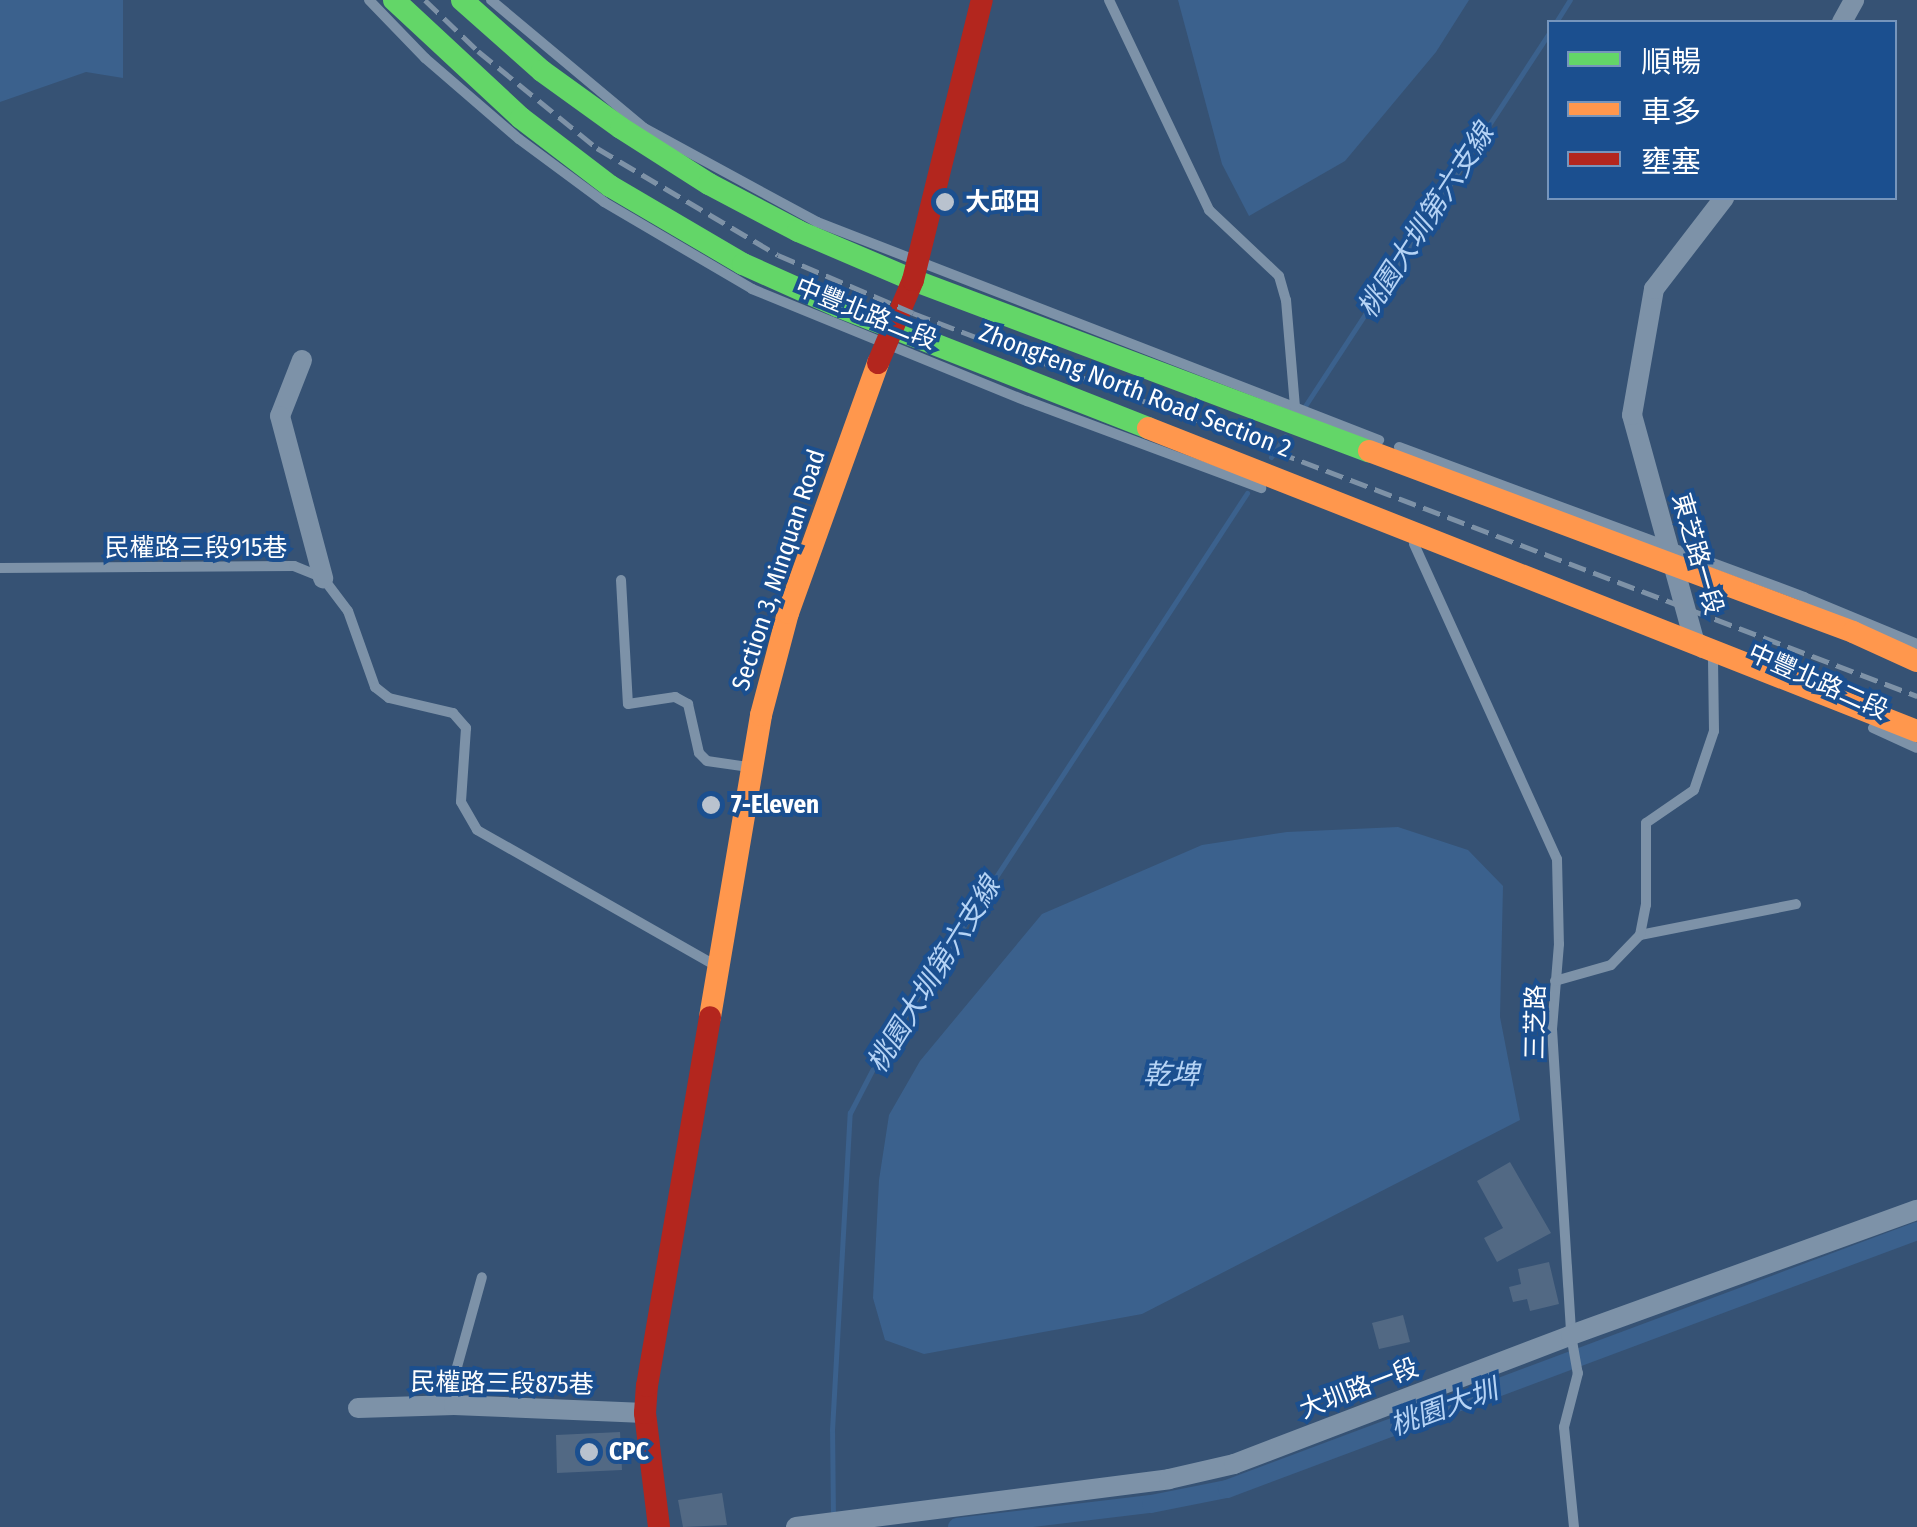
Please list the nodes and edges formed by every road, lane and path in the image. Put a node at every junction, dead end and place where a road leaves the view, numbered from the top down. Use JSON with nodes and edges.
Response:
{"nodes":[{"id":1,"x":369,"y":0,"type":"edge"},
{"id":2,"x":394,"y":0,"type":"edge"},
{"id":3,"x":462,"y":0,"type":"edge"},
{"id":4,"x":490,"y":0,"type":"edge"},
{"id":5,"x":982,"y":0,"type":"edge"},
{"id":6,"x":1109,"y":0,"type":"edge"},
{"id":7,"x":1722,"y":200,"type":"edge"},
{"id":8,"x":915,"y":271,"type":"junction"},
{"id":9,"x":888,"y":335,"type":"junction"},
{"id":10,"x":302,"y":360,"type":"dead end"},
{"id":11,"x":1294,"y":408,"type":"junction"},
{"id":12,"x":1414,"y":544,"type":"junction"},
{"id":13,"x":1674,"y":557,"type":"junction"},
{"id":14,"x":0,"y":568,"type":"edge"},
{"id":15,"x":322,"y":578,"type":"junction"},
{"id":16,"x":621,"y":580,"type":"dead end"},
{"id":17,"x":1694,"y":640,"type":"junction"},
{"id":18,"x":1917,"y":644,"type":"edge"},
{"id":19,"x":1713,"y":658,"type":"junction"},
{"id":20,"x":1917,"y":661,"type":"edge"},
{"id":21,"x":1917,"y":730,"type":"edge"},
{"id":22,"x":1917,"y":748,"type":"edge"},
{"id":23,"x":752,"y":767,"type":"junction"},
{"id":24,"x":1796,"y":904,"type":"dead end"},
{"id":25,"x":1640,"y":934,"type":"junction"},
{"id":26,"x":716,"y":966,"type":"junction"},
{"id":27,"x":1556,"y":982,"type":"junction"},
{"id":28,"x":1917,"y":1210,"type":"edge"},
{"id":29,"x":482,"y":1277,"type":"dead end"},
{"id":30,"x":1572,"y":1340,"type":"junction"},
{"id":31,"x":454,"y":1405,"type":"junction"},
{"id":32,"x":358,"y":1408,"type":"dead end"},
{"id":33,"x":644,"y":1413,"type":"junction"},
{"id":34,"x":659,"y":1527,"type":"edge"},
{"id":35,"x":796,"y":1527,"type":"edge"},
{"id":36,"x":1574,"y":1527,"type":"edge"}],
"edges":[{"from":1,"to":9,"type":"lane","name":"中豐北路二段"},
{"from":2,"to":9,"type":"main road","name":"ZhongFeng North Road Section 2"},
{"from":3,"to":8,"type":"main road","name":"ZhongFeng North Road Section 2"},
{"from":4,"to":8,"type":"lane"},
{"from":5,"to":8,"type":"main road","name":"Section 3, Minquan Road"},
{"from":6,"to":11,"type":"lane"},
{"from":7,"to":13,"type":"street","name":"東芝路一段"},
{"from":8,"to":9,"type":"main road","name":"Section 3, Minquan Road"},
{"from":8,"to":11,"type":"lane"},
{"from":8,"to":13,"type":"main road","name":"ZhongFeng North Road Section 2"},
{"from":9,"to":12,"type":"lane","name":"中豐北路二段"},
{"from":9,"to":17,"type":"main road","name":"ZhongFeng North Road Section 2"},
{"from":9,"to":23,"type":"main road","name":"Section 3, Minquan Road"},
{"from":10,"to":15,"type":"street"},
{"from":11,"to":13,"type":"lane"},
{"from":12,"to":19,"type":"lane","name":"中豐北路二段"},
{"from":12,"to":27,"type":"lane","name":"三芝路"},
{"from":13,"to":17,"type":"street","name":"東芝路一段"},
{"from":13,"to":18,"type":"lane"},
{"from":13,"to":20,"type":"main road","name":"ZhongFeng North Road Section 2"},
{"from":14,"to":15,"type":"lane","name":"民權路三段915巷"},
{"from":15,"to":26,"type":"lane"},
{"from":16,"to":23,"type":"lane"},
{"from":17,"to":19,"type":"street","name":"東芝路一段"},
{"from":17,"to":21,"type":"main road","name":"ZhongFeng North Road Section 2"},
{"from":19,"to":22,"type":"lane","name":"中豐北路二段"},
{"from":19,"to":25,"type":"lane"},
{"from":23,"to":26,"type":"main road","name":"Section 3, Minquan Road"},
{"from":24,"to":25,"type":"lane"},
{"from":25,"to":27,"type":"lane"},
{"from":26,"to":33,"type":"main road","name":"Section 3, Minquan Road"},
{"from":27,"to":30,"type":"lane","name":"三芝路"},
{"from":28,"to":30,"type":"street","name":"大圳路一段"},
{"from":29,"to":31,"type":"lane"},
{"from":30,"to":35,"type":"street","name":"大圳路一段"},
{"from":30,"to":36,"type":"lane","name":"三芝路"},
{"from":31,"to":32,"type":"street","name":"民權路三段875巷"},
{"from":31,"to":33,"type":"street","name":"民權路三段875巷"},
{"from":33,"to":34,"type":"main road","name":"Section 3, Minquan Road"}]}
